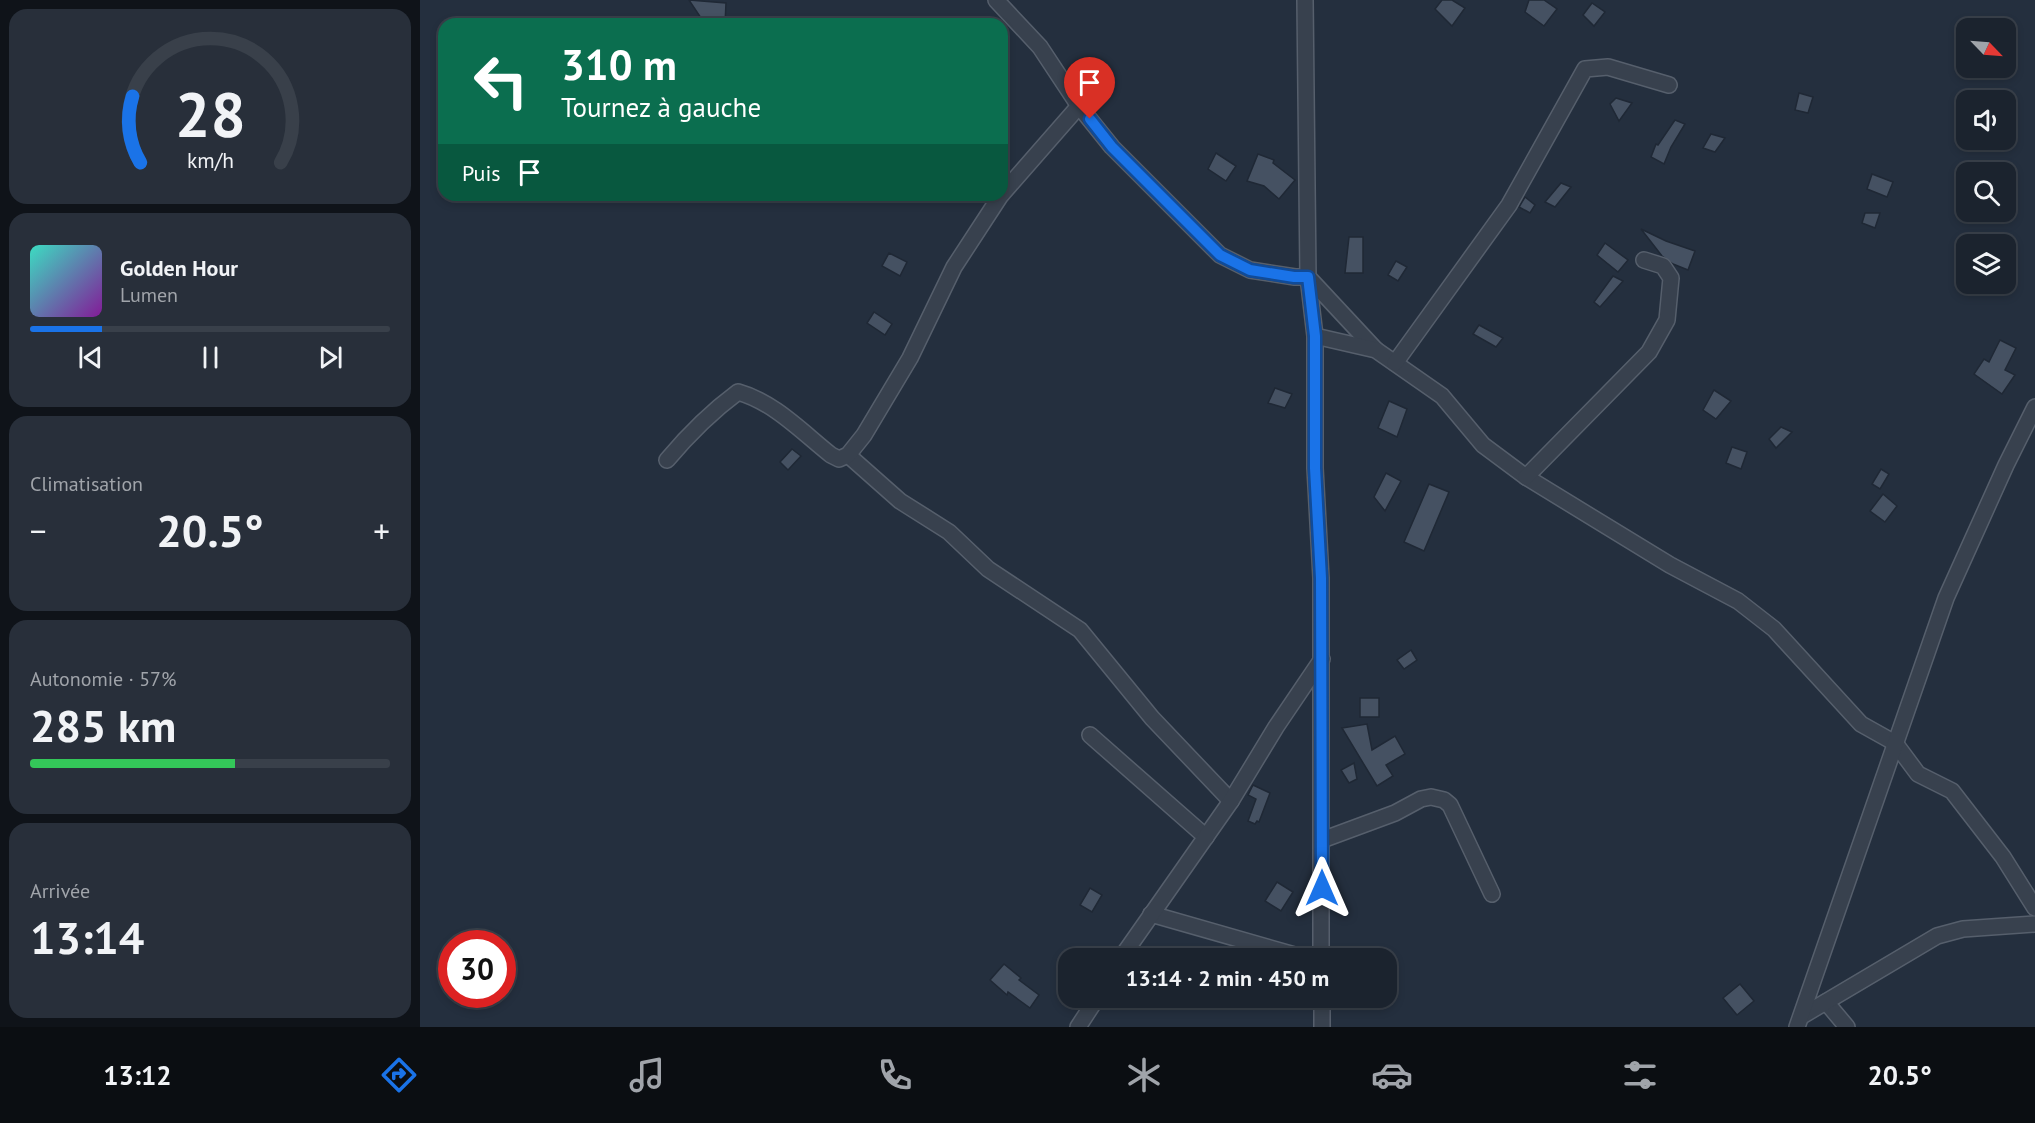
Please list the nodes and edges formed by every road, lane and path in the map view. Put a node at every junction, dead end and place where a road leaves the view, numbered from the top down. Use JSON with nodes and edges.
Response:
{"nodes":[{"id":1,"x":996,"y":0,"type":"edge"},
{"id":2,"x":1305,"y":0,"type":"edge"},
{"id":3,"x":1669,"y":85,"type":"dead end"},
{"id":4,"x":1079,"y":106,"type":"junction"},
{"id":5,"x":1008,"y":188,"type":"edge"},
{"id":6,"x":998,"y":201,"type":"edge"},
{"id":7,"x":1644,"y":260,"type":"dead end"},
{"id":8,"x":1308,"y":277,"type":"junction"},
{"id":9,"x":1315,"y":336,"type":"junction"},
{"id":10,"x":1376,"y":350,"type":"junction"},
{"id":11,"x":1395,"y":363,"type":"junction"},
{"id":12,"x":2035,"y":407,"type":"edge"},
{"id":13,"x":848,"y":455,"type":"junction"},
{"id":14,"x":667,"y":460,"type":"dead end"},
{"id":15,"x":1526,"y":477,"type":"junction"},
{"id":16,"x":1322,"y":659,"type":"junction"},
{"id":17,"x":1090,"y":735,"type":"dead end"},
{"id":18,"x":1895,"y":743,"type":"junction"},
{"id":19,"x":1231,"y":801,"type":"junction"},
{"id":20,"x":1206,"y":837,"type":"junction"},
{"id":21,"x":1322,"y":840,"type":"junction"},
{"id":22,"x":1492,"y":894,"type":"dead end"},
{"id":23,"x":2035,"y":908,"type":"edge"},
{"id":24,"x":1151,"y":914,"type":"junction"},
{"id":25,"x":2035,"y":924,"type":"edge"},
{"id":26,"x":1128,"y":948,"type":"edge"},
{"id":27,"x":1270,"y":948,"type":"edge"},
{"id":28,"x":1321,"y":948,"type":"edge"},
{"id":29,"x":1826,"y":1002,"type":"junction"},
{"id":30,"x":1090,"y":1008,"type":"edge"},
{"id":31,"x":1322,"y":1008,"type":"edge"},
{"id":32,"x":1799,"y":1022,"type":"edge"},
{"id":33,"x":1078,"y":1027,"type":"edge"},
{"id":34,"x":1322,"y":1027,"type":"edge"},
{"id":35,"x":1847,"y":1027,"type":"edge"}],
"edges":[{"from":1,"to":4,"type":"street"},
{"from":2,"to":8,"type":"street"},
{"from":3,"to":11,"type":"street"},
{"from":4,"to":5,"type":"street"},
{"from":4,"to":8,"type":"street"},
{"from":6,"to":13,"type":"street"},
{"from":7,"to":15,"type":"street"},
{"from":8,"to":9,"type":"street"},
{"from":8,"to":10,"type":"street"},
{"from":9,"to":10,"type":"street"},
{"from":9,"to":16,"type":"street"},
{"from":10,"to":11,"type":"street"},
{"from":11,"to":15,"type":"street"},
{"from":12,"to":18,"type":"street"},
{"from":13,"to":14,"type":"street"},
{"from":13,"to":19,"type":"street"},
{"from":15,"to":18,"type":"street"},
{"from":16,"to":19,"type":"street"},
{"from":16,"to":21,"type":"street"},
{"from":17,"to":20,"type":"street"},
{"from":18,"to":23,"type":"street"},
{"from":18,"to":32,"type":"street"},
{"from":19,"to":20,"type":"street"},
{"from":20,"to":24,"type":"street"},
{"from":21,"to":22,"type":"street"},
{"from":21,"to":28,"type":"street"},
{"from":24,"to":26,"type":"street"},
{"from":24,"to":27,"type":"street"},
{"from":25,"to":29,"type":"street"},
{"from":29,"to":32,"type":"street"},
{"from":29,"to":35,"type":"street"},
{"from":30,"to":33,"type":"street"},
{"from":31,"to":34,"type":"street"}]}
